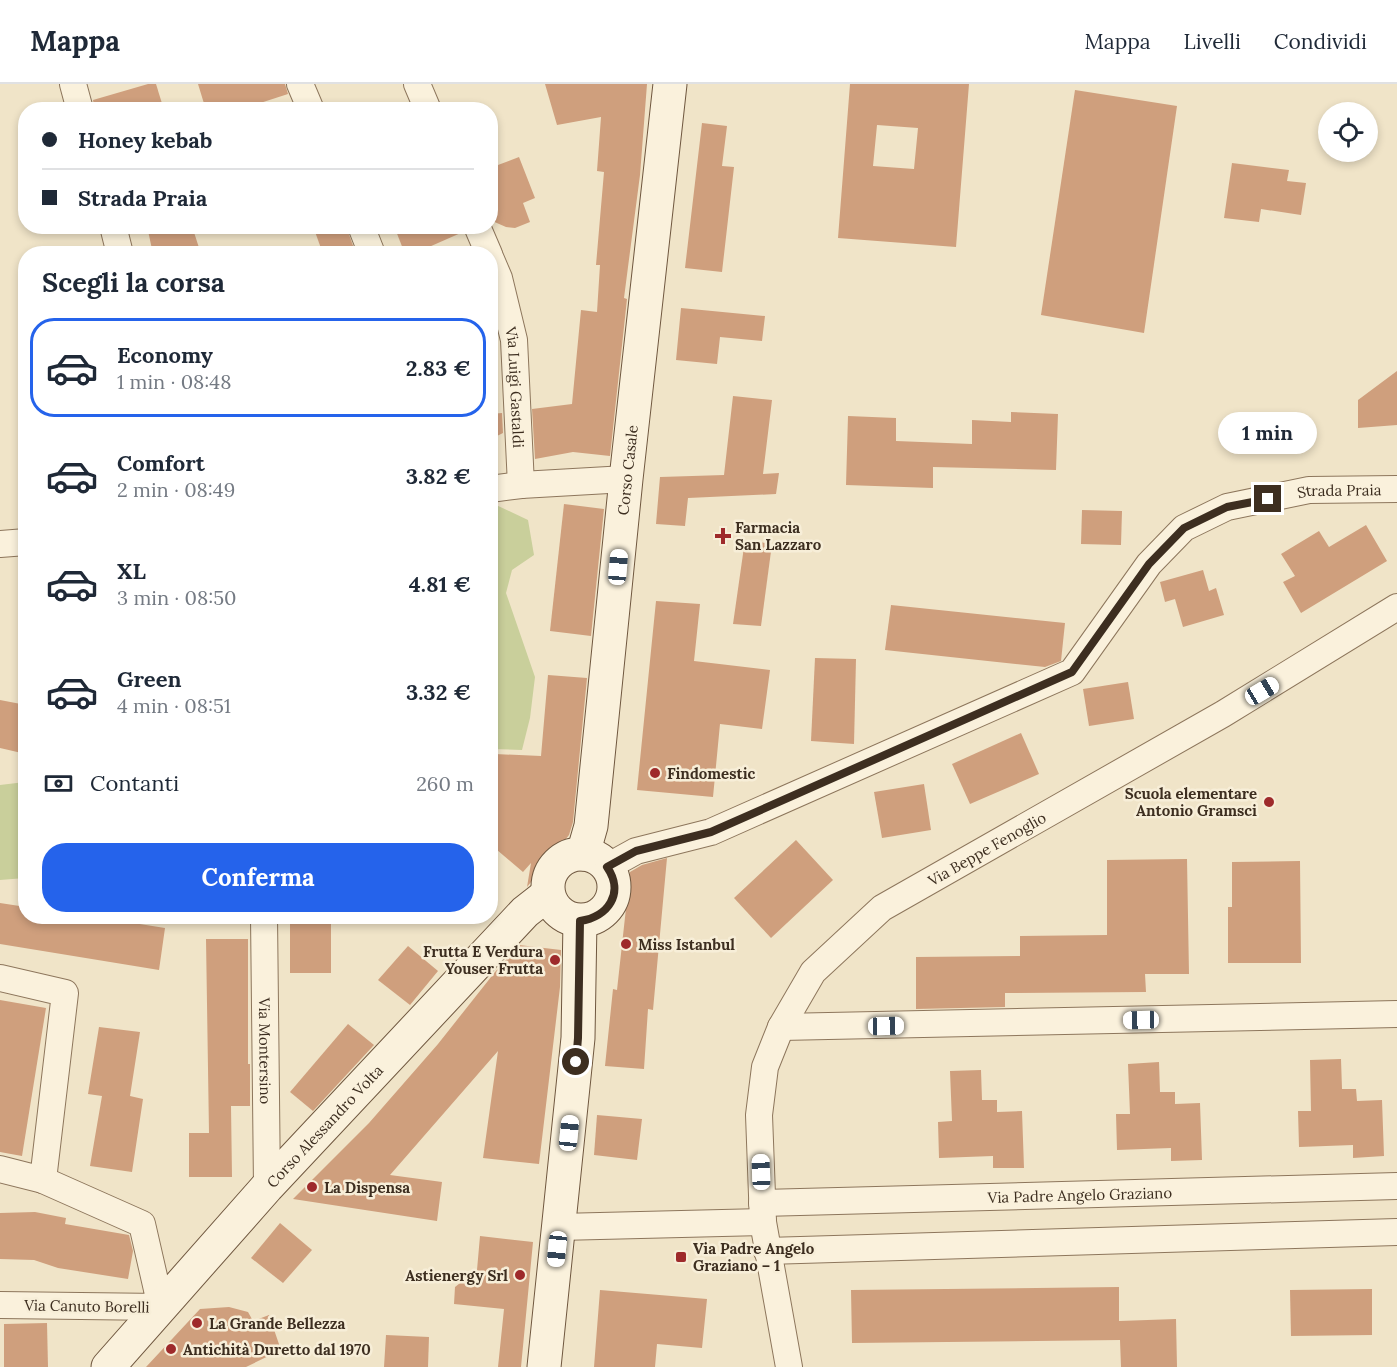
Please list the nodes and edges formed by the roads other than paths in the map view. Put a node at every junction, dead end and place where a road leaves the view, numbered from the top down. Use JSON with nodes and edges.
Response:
{"nodes":[{"id":1,"x":73,"y":84,"type":"edge"},
{"id":2,"x":300,"y":84,"type":"edge"},
{"id":3,"x":417,"y":84,"type":"edge"},
{"id":4,"x":670,"y":84,"type":"edge"},
{"id":5,"x":78,"y":102,"type":"edge"},
{"id":6,"x":308,"y":102,"type":"edge"},
{"id":7,"x":425,"y":102,"type":"edge"},
{"id":8,"x":498,"y":275,"type":"edge"},
{"id":9,"x":626,"y":479,"type":"junction"},
{"id":10,"x":521,"y":485,"type":"junction"},
{"id":11,"x":498,"y":488,"type":"edge"},
{"id":12,"x":1397,"y":489,"type":"edge"},
{"id":13,"x":18,"y":543,"type":"edge"},
{"id":14,"x":0,"y":544,"type":"edge"},
{"id":15,"x":1397,"y":608,"type":"edge"},
{"id":16,"x":595,"y":861,"type":"junction"},
{"id":17,"x":548,"y":894,"type":"junction"},
{"id":18,"x":580,"y":921,"type":"junction"},
{"id":19,"x":264,"y":924,"type":"edge"},
{"id":20,"x":0,"y":978,"type":"edge"},
{"id":21,"x":1397,"y":1014,"type":"edge"},
{"id":22,"x":781,"y":1027,"type":"junction"},
{"id":23,"x":0,"y":1169,"type":"edge"},
{"id":24,"x":42,"y":1180,"type":"junction"},
{"id":25,"x":1397,"y":1186,"type":"edge"},
{"id":26,"x":267,"y":1187,"type":"junction"},
{"id":27,"x":763,"y":1213,"type":"junction"},
{"id":28,"x":559,"y":1227,"type":"junction"},
{"id":29,"x":1397,"y":1232,"type":"edge"},
{"id":30,"x":767,"y":1251,"type":"junction"},
{"id":31,"x":0,"y":1305,"type":"edge"},
{"id":32,"x":161,"y":1307,"type":"junction"},
{"id":33,"x":108,"y":1367,"type":"edge"},
{"id":34,"x":544,"y":1367,"type":"edge"},
{"id":35,"x":789,"y":1367,"type":"edge"}],
"edges":[{"from":1,"to":5,"type":"street"},
{"from":2,"to":6,"type":"street"},
{"from":3,"to":7,"type":"street"},
{"from":4,"to":9,"type":"street","name":"Corso Casale"},
{"from":8,"to":10,"type":"street","name":"Via Luigi Gastaldi"},
{"from":9,"to":10,"type":"street"},
{"from":9,"to":16,"type":"street","name":"Corso Casale"},
{"from":10,"to":11,"type":"street"},
{"from":12,"to":16,"type":"street","name":"Strada Praia"},
{"from":13,"to":14,"type":"street"},
{"from":15,"to":22,"type":"street","name":"Via Beppe Fenoglio"},
{"from":16,"to":17,"type":"street"},
{"from":16,"to":18,"type":"street"},
{"from":17,"to":18,"type":"street"},
{"from":17,"to":26,"type":"street","name":"Corso Alessandro Volta"},
{"from":18,"to":28,"type":"street"},
{"from":19,"to":26,"type":"street","name":"Via Montersino"},
{"from":20,"to":24,"type":"street"},
{"from":21,"to":22,"type":"street"},
{"from":22,"to":27,"type":"street","name":"Via Beppe Fenoglio"},
{"from":23,"to":24,"type":"street","name":"Via Canuto Borelli"},
{"from":24,"to":32,"type":"street","name":"Via Canuto Borelli"},
{"from":25,"to":27,"type":"street","name":"Via Padre Angelo Graziano"},
{"from":26,"to":32,"type":"street","name":"Corso Alessandro Volta"},
{"from":27,"to":28,"type":"street","name":"Via Padre Angelo Graziano"},
{"from":27,"to":30,"type":"street","name":"Via Beppe Fenoglio"},
{"from":28,"to":34,"type":"street"},
{"from":29,"to":30,"type":"street"},
{"from":30,"to":35,"type":"street","name":"Via Beppe Fenoglio"},
{"from":31,"to":32,"type":"street","name":"Via Canuto Borelli"},
{"from":32,"to":33,"type":"street","name":"Corso Alessandro Volta"}]}
